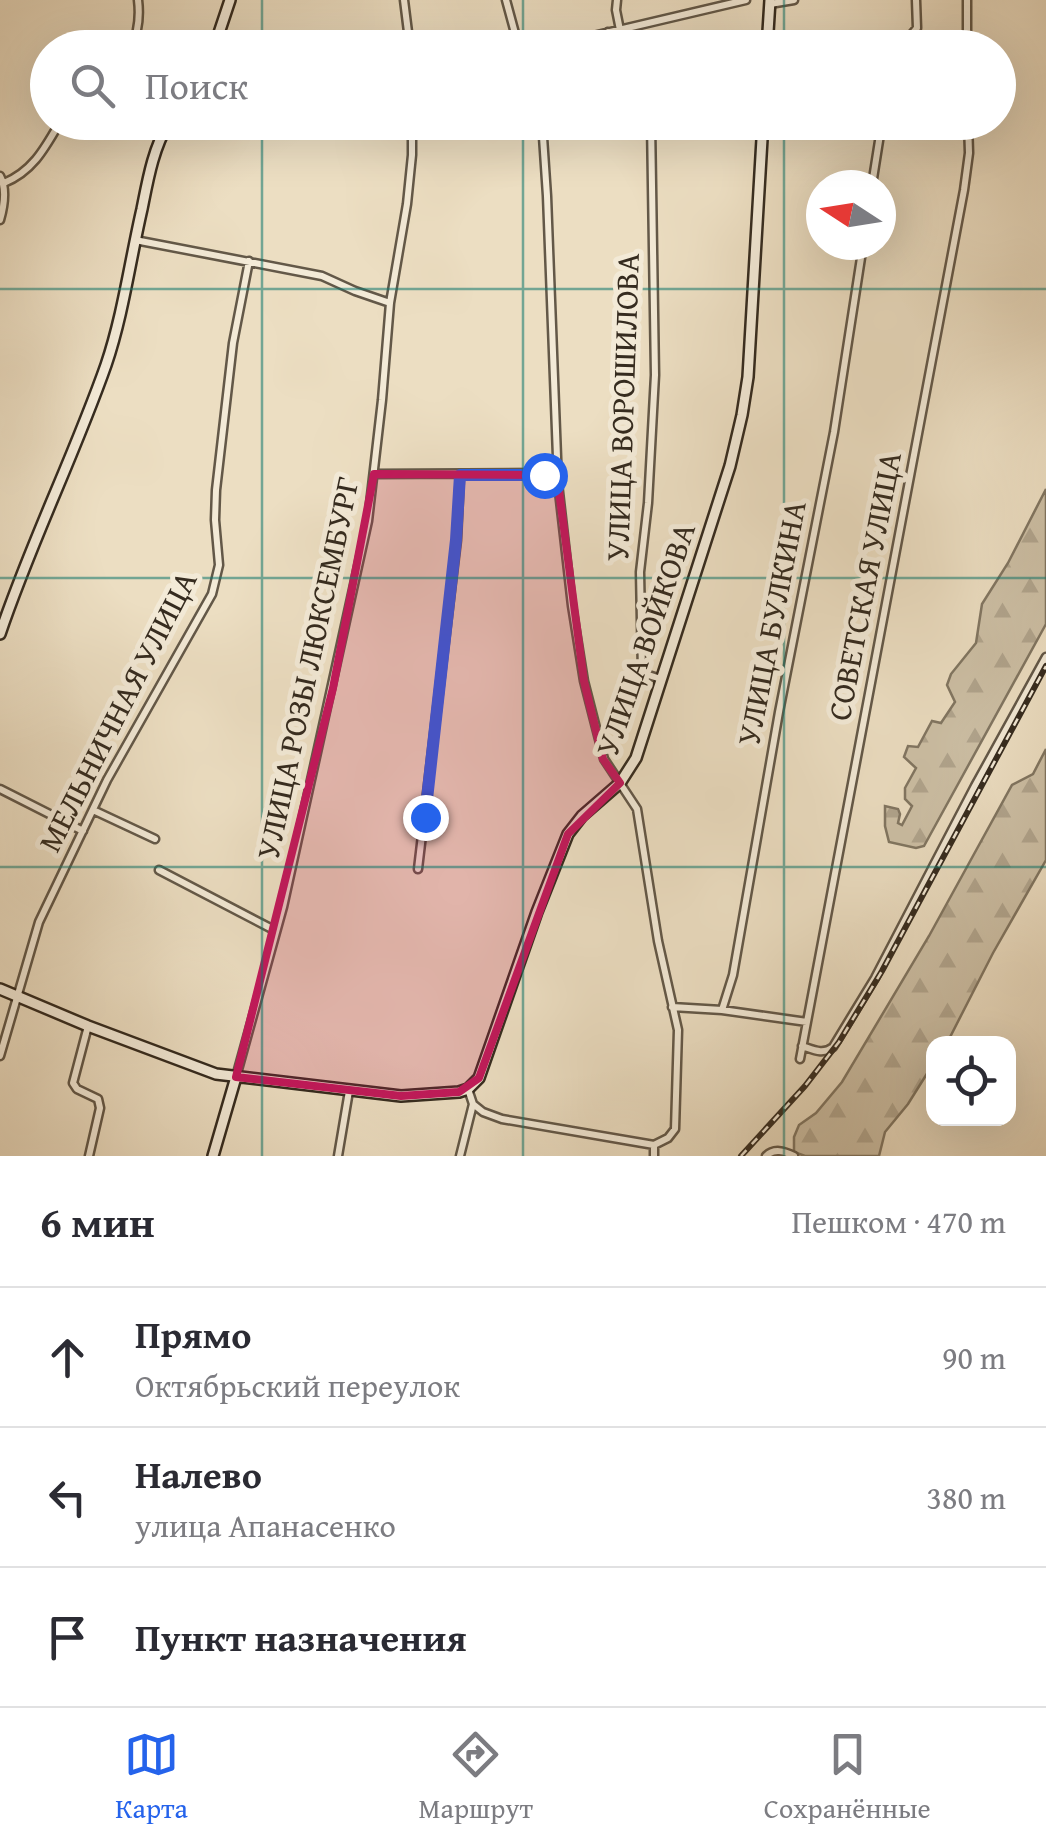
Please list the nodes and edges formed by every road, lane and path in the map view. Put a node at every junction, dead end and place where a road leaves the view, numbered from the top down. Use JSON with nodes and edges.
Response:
{"nodes":[{"id":1,"x":138,"y":0,"type":"edge"},
{"id":2,"x":230,"y":0,"type":"edge"},
{"id":3,"x":404,"y":0,"type":"edge"},
{"id":4,"x":506,"y":0,"type":"edge"},
{"id":5,"x":616,"y":0,"type":"edge"},
{"id":6,"x":746,"y":0,"type":"edge"},
{"id":7,"x":794,"y":0,"type":"edge"},
{"id":8,"x":916,"y":0,"type":"edge"},
{"id":9,"x":966,"y":0,"type":"edge"},
{"id":10,"x":770,"y":2,"type":"edge"},
{"id":11,"x":136,"y":30,"type":"edge"},
{"id":12,"x":220,"y":30,"type":"edge"},
{"id":13,"x":408,"y":30,"type":"edge"},
{"id":14,"x":514,"y":30,"type":"edge"},
{"id":15,"x":620,"y":30,"type":"joint"},
{"id":16,"x":768,"y":30,"type":"edge"},
{"id":17,"x":915,"y":30,"type":"edge"},
{"id":18,"x":967,"y":30,"type":"edge"},
{"id":19,"x":49,"y":140,"type":"edge"},
{"id":20,"x":159,"y":140,"type":"edge"},
{"id":21,"x":412,"y":140,"type":"edge"},
{"id":22,"x":543,"y":140,"type":"edge"},
{"id":23,"x":652,"y":140,"type":"edge"},
{"id":24,"x":762,"y":140,"type":"edge"},
{"id":25,"x":879,"y":140,"type":"edge"},
{"id":26,"x":969,"y":140,"type":"edge"},
{"id":27,"x":874,"y":170,"type":"edge"},
{"id":28,"x":2,"y":179,"type":"edge"},
{"id":29,"x":0,"y":220,"type":"edge"},
{"id":30,"x":135,"y":240,"type":"junction"},
{"id":31,"x":861,"y":260,"type":"edge"},
{"id":32,"x":249,"y":261,"type":"junction"},
{"id":33,"x":390,"y":303,"type":"junction"},
{"id":34,"x":374,"y":474,"type":"junction"},
{"id":35,"x":460,"y":475,"type":"junction"},
{"id":36,"x":558,"y":483,"type":"junction"},
{"id":37,"x":0,"y":634,"type":"edge"},
{"id":38,"x":1046,"y":657,"type":"edge"},
{"id":39,"x":662,"y":679,"type":"junction"},
{"id":40,"x":620,"y":783,"type":"junction"},
{"id":41,"x":0,"y":790,"type":"edge"},
{"id":42,"x":93,"y":810,"type":"junction"},
{"id":43,"x":83,"y":830,"type":"junction"},
{"id":44,"x":155,"y":839,"type":"dead end"},
{"id":45,"x":418,"y":869,"type":"dead end"},
{"id":46,"x":159,"y":870,"type":"dead end"},
{"id":47,"x":276,"y":930,"type":"junction"},
{"id":48,"x":0,"y":988,"type":"edge"},
{"id":49,"x":17,"y":996,"type":"junction"},
{"id":50,"x":672,"y":1007,"type":"junction"},
{"id":51,"x":722,"y":1010,"type":"junction"},
{"id":52,"x":807,"y":1022,"type":"junction"},
{"id":53,"x":88,"y":1026,"type":"junction"},
{"id":54,"x":802,"y":1046,"type":"junction"},
{"id":55,"x":0,"y":1056,"type":"edge"},
{"id":56,"x":800,"y":1058,"type":"dead end"},
{"id":57,"x":236,"y":1077,"type":"junction"},
{"id":58,"x":468,"y":1089,"type":"junction"},
{"id":59,"x":349,"y":1091,"type":"junction"},
{"id":60,"x":473,"y":1104,"type":"junction"},
{"id":61,"x":654,"y":1145,"type":"junction"},
{"id":62,"x":89,"y":1156,"type":"edge"},
{"id":63,"x":213,"y":1156,"type":"edge"},
{"id":64,"x":338,"y":1156,"type":"edge"},
{"id":65,"x":460,"y":1156,"type":"edge"},
{"id":66,"x":654,"y":1156,"type":"edge"},
{"id":67,"x":766,"y":1156,"type":"edge"},
{"id":68,"x":794,"y":1156,"type":"edge"}],
"edges":[{"from":1,"to":11,"type":"street"},
{"from":2,"to":12,"type":"main road"},
{"from":3,"to":13,"type":"street"},
{"from":4,"to":14,"type":"street"},
{"from":5,"to":15,"type":"street"},
{"from":6,"to":15,"type":"street"},
{"from":7,"to":10,"type":"street"},
{"from":8,"to":17,"type":"street"},
{"from":9,"to":18,"type":"street"},
{"from":10,"to":16,"type":"main road"},
{"from":19,"to":28,"type":"street"},
{"from":20,"to":30,"type":"main road"},
{"from":21,"to":33,"type":"street","name":"УЛИЦА РОЗЫ ЛЮКСЕМБУРГ"},
{"from":22,"to":36,"type":"street"},
{"from":23,"to":39,"type":"street","name":"УЛИЦА ВОРОШИЛОВА"},
{"from":24,"to":39,"type":"main road","name":"УЛИЦА ВОЙКОВА"},
{"from":25,"to":27,"type":"street"},
{"from":26,"to":52,"type":"street","name":"СОВЕТСКАЯ УЛИЦА"},
{"from":28,"to":29,"type":"street"},
{"from":30,"to":32,"type":"street"},
{"from":30,"to":37,"type":"main road"},
{"from":31,"to":51,"type":"street","name":"УЛИЦА БУЛКИНА"},
{"from":32,"to":33,"type":"street"},
{"from":32,"to":42,"type":"street","name":"МЕЛЬНИЧНАЯ УЛИЦА"},
{"from":33,"to":34,"type":"street","name":"УЛИЦА РОЗЫ ЛЮКСЕМБУРГ"},
{"from":34,"to":35,"type":"street"},
{"from":34,"to":47,"type":"street","name":"УЛИЦА РОЗЫ ЛЮКСЕМБУРГ"},
{"from":35,"to":36,"type":"street"},
{"from":35,"to":45,"type":"street"},
{"from":36,"to":40,"type":"street"},
{"from":38,"to":54,"type":"street"},
{"from":39,"to":40,"type":"main road","name":"УЛИЦА ВОЙКОВА"},
{"from":40,"to":50,"type":"street","name":"УЛИЦА ВОЙКОВА"},
{"from":40,"to":58,"type":"main road"},
{"from":41,"to":43,"type":"street"},
{"from":42,"to":43,"type":"street","name":"МЕЛЬНИЧНАЯ УЛИЦА"},
{"from":42,"to":44,"type":"street"},
{"from":43,"to":49,"type":"street","name":"МЕЛЬНИЧНАЯ УЛИЦА"},
{"from":46,"to":47,"type":"street"},
{"from":47,"to":57,"type":"street","name":"УЛИЦА РОЗЫ ЛЮКСЕМБУРГ"},
{"from":48,"to":49,"type":"main road"},
{"from":49,"to":53,"type":"main road"},
{"from":49,"to":55,"type":"street","name":"МЕЛЬНИЧНАЯ УЛИЦА"},
{"from":50,"to":51,"type":"street"},
{"from":50,"to":61,"type":"street","name":"УЛИЦА ВОЙКОВА"},
{"from":51,"to":52,"type":"street"},
{"from":52,"to":54,"type":"street","name":"СОВЕТСКАЯ УЛИЦА"},
{"from":53,"to":57,"type":"main road"},
{"from":53,"to":62,"type":"street"},
{"from":54,"to":56,"type":"street","name":"СОВЕТСКАЯ УЛИЦА"},
{"from":57,"to":59,"type":"main road"},
{"from":57,"to":63,"type":"main road","name":"УЛИЦА РОЗЫ ЛЮКСЕМБУРГ"},
{"from":58,"to":59,"type":"main road"},
{"from":58,"to":60,"type":"street"},
{"from":59,"to":64,"type":"street"},
{"from":60,"to":61,"type":"street"},
{"from":60,"to":65,"type":"street"},
{"from":61,"to":66,"type":"street","name":"УЛИЦА ВОЙКОВА"},
{"from":67,"to":68,"type":"street"}]}
